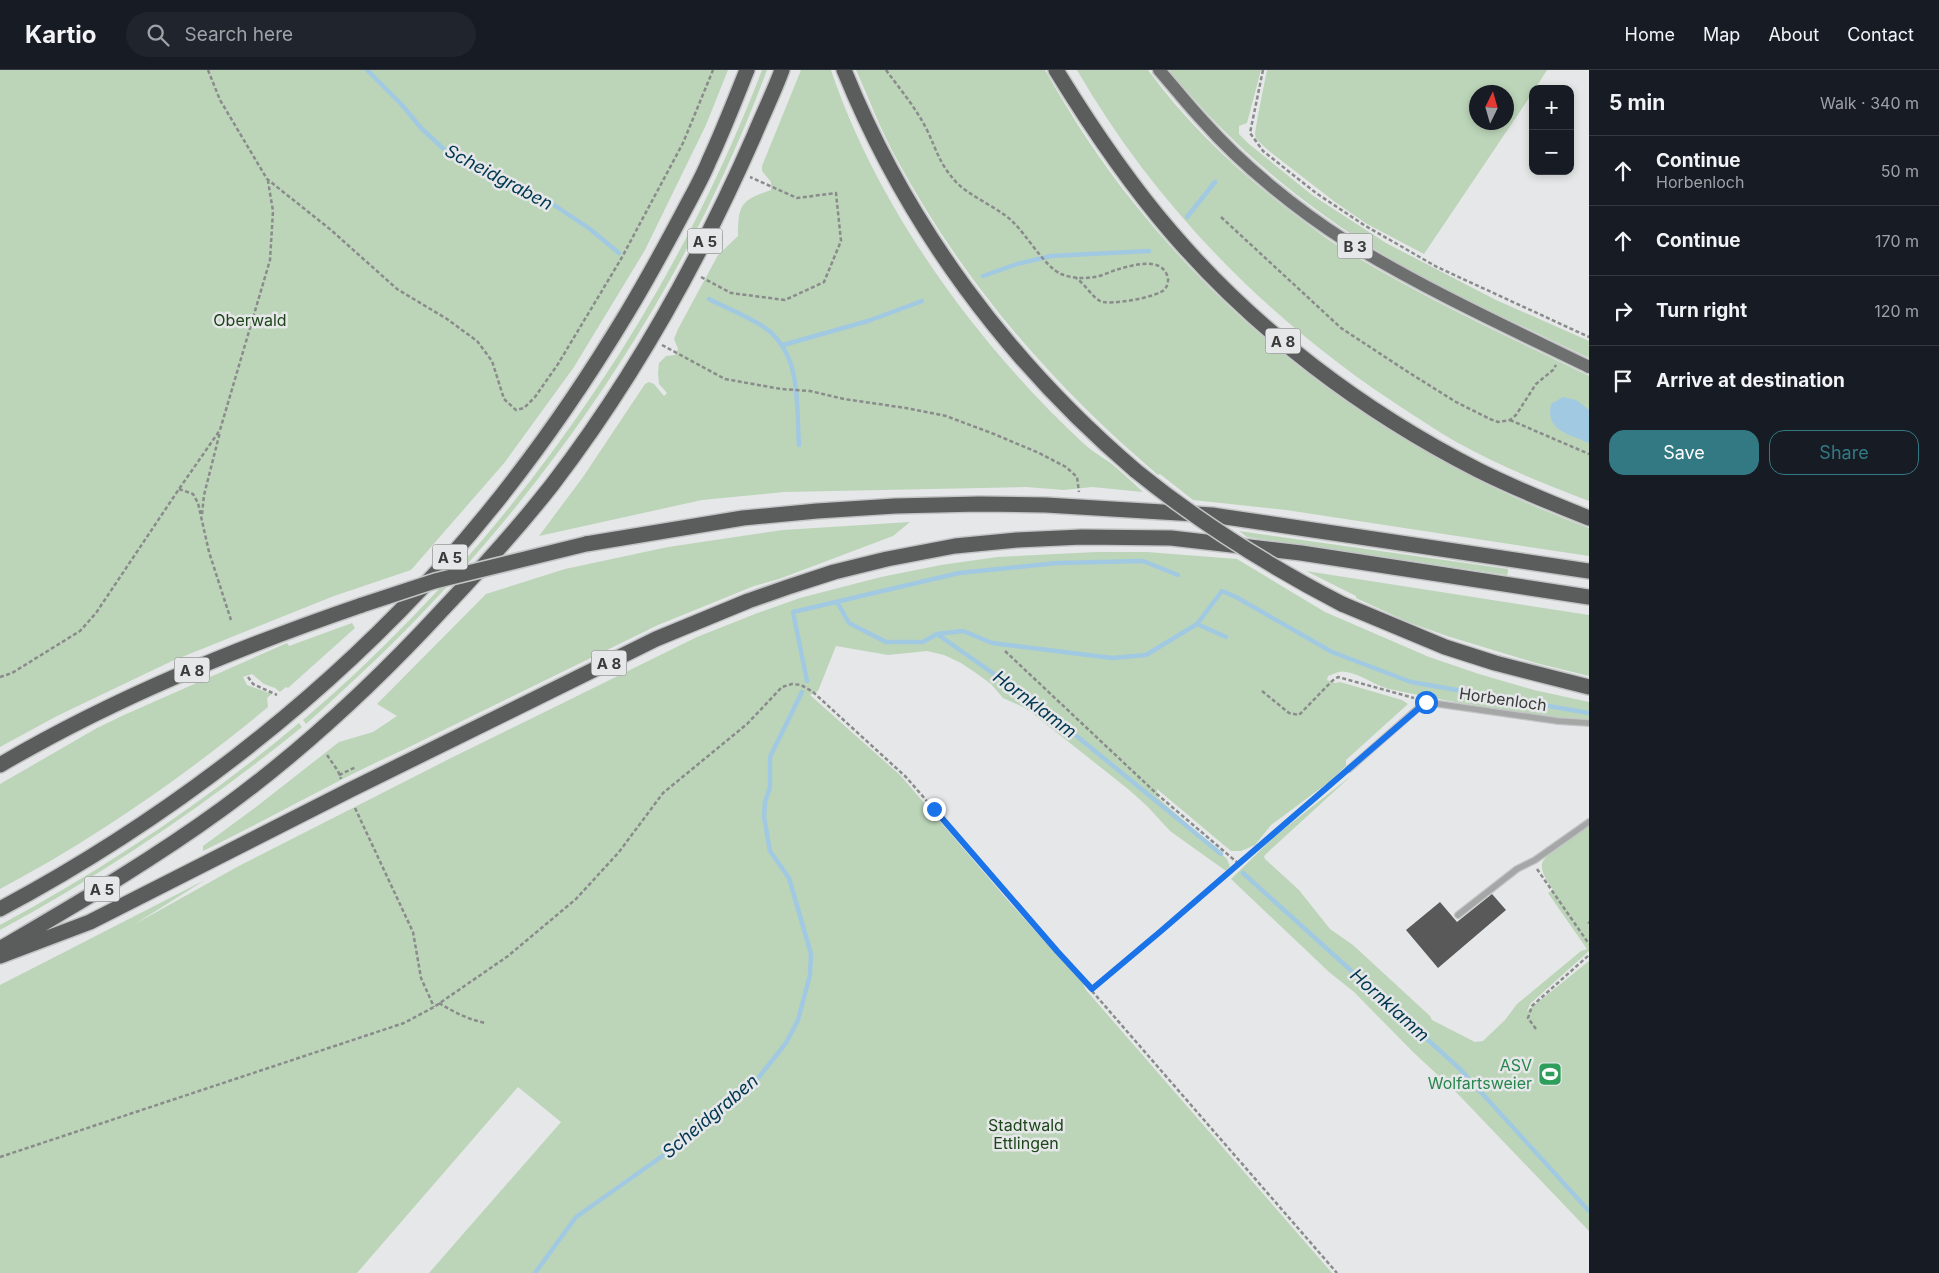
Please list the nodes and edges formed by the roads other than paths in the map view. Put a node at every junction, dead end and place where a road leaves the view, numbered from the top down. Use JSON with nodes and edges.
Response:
{"nodes":[{"id":1,"x":747,"y":70,"type":"edge"},
{"id":2,"x":782,"y":70,"type":"edge"},
{"id":3,"x":844,"y":70,"type":"edge"},
{"id":4,"x":1056,"y":70,"type":"edge"},
{"id":5,"x":1159,"y":70,"type":"edge"},
{"id":6,"x":1589,"y":367,"type":"edge"},
{"id":7,"x":1589,"y":518,"type":"edge"},
{"id":8,"x":1589,"y":571,"type":"edge"},
{"id":9,"x":1589,"y":597,"type":"edge"},
{"id":10,"x":1589,"y":686,"type":"edge"},
{"id":11,"x":1589,"y":724,"type":"edge"},
{"id":12,"x":0,"y":765,"type":"edge"},
{"id":13,"x":1348,"y":769,"type":"road end"},
{"id":14,"x":1589,"y":822,"type":"edge"},
{"id":15,"x":0,"y":909,"type":"edge"},
{"id":16,"x":1458,"y":915,"type":"dead end"},
{"id":17,"x":0,"y":949,"type":"edge"},
{"id":18,"x":0,"y":956,"type":"edge"}],
"edges":[{"from":1,"to":15,"type":"highway","number":"A 5"},
{"from":2,"to":17,"type":"highway","number":"A 5"},
{"from":3,"to":10,"type":"highway","bridge":true},
{"from":4,"to":7,"type":"highway","number":"A 8"},
{"from":5,"to":6,"type":"main road","number":"B 3"},
{"from":8,"to":12,"type":"highway","number":"A 8","bridge":true},
{"from":9,"to":18,"type":"highway","number":"A 8"},
{"from":11,"to":13,"type":"lane","name":"Horbenloch"},
{"from":14,"to":16,"type":"lane"}]}
